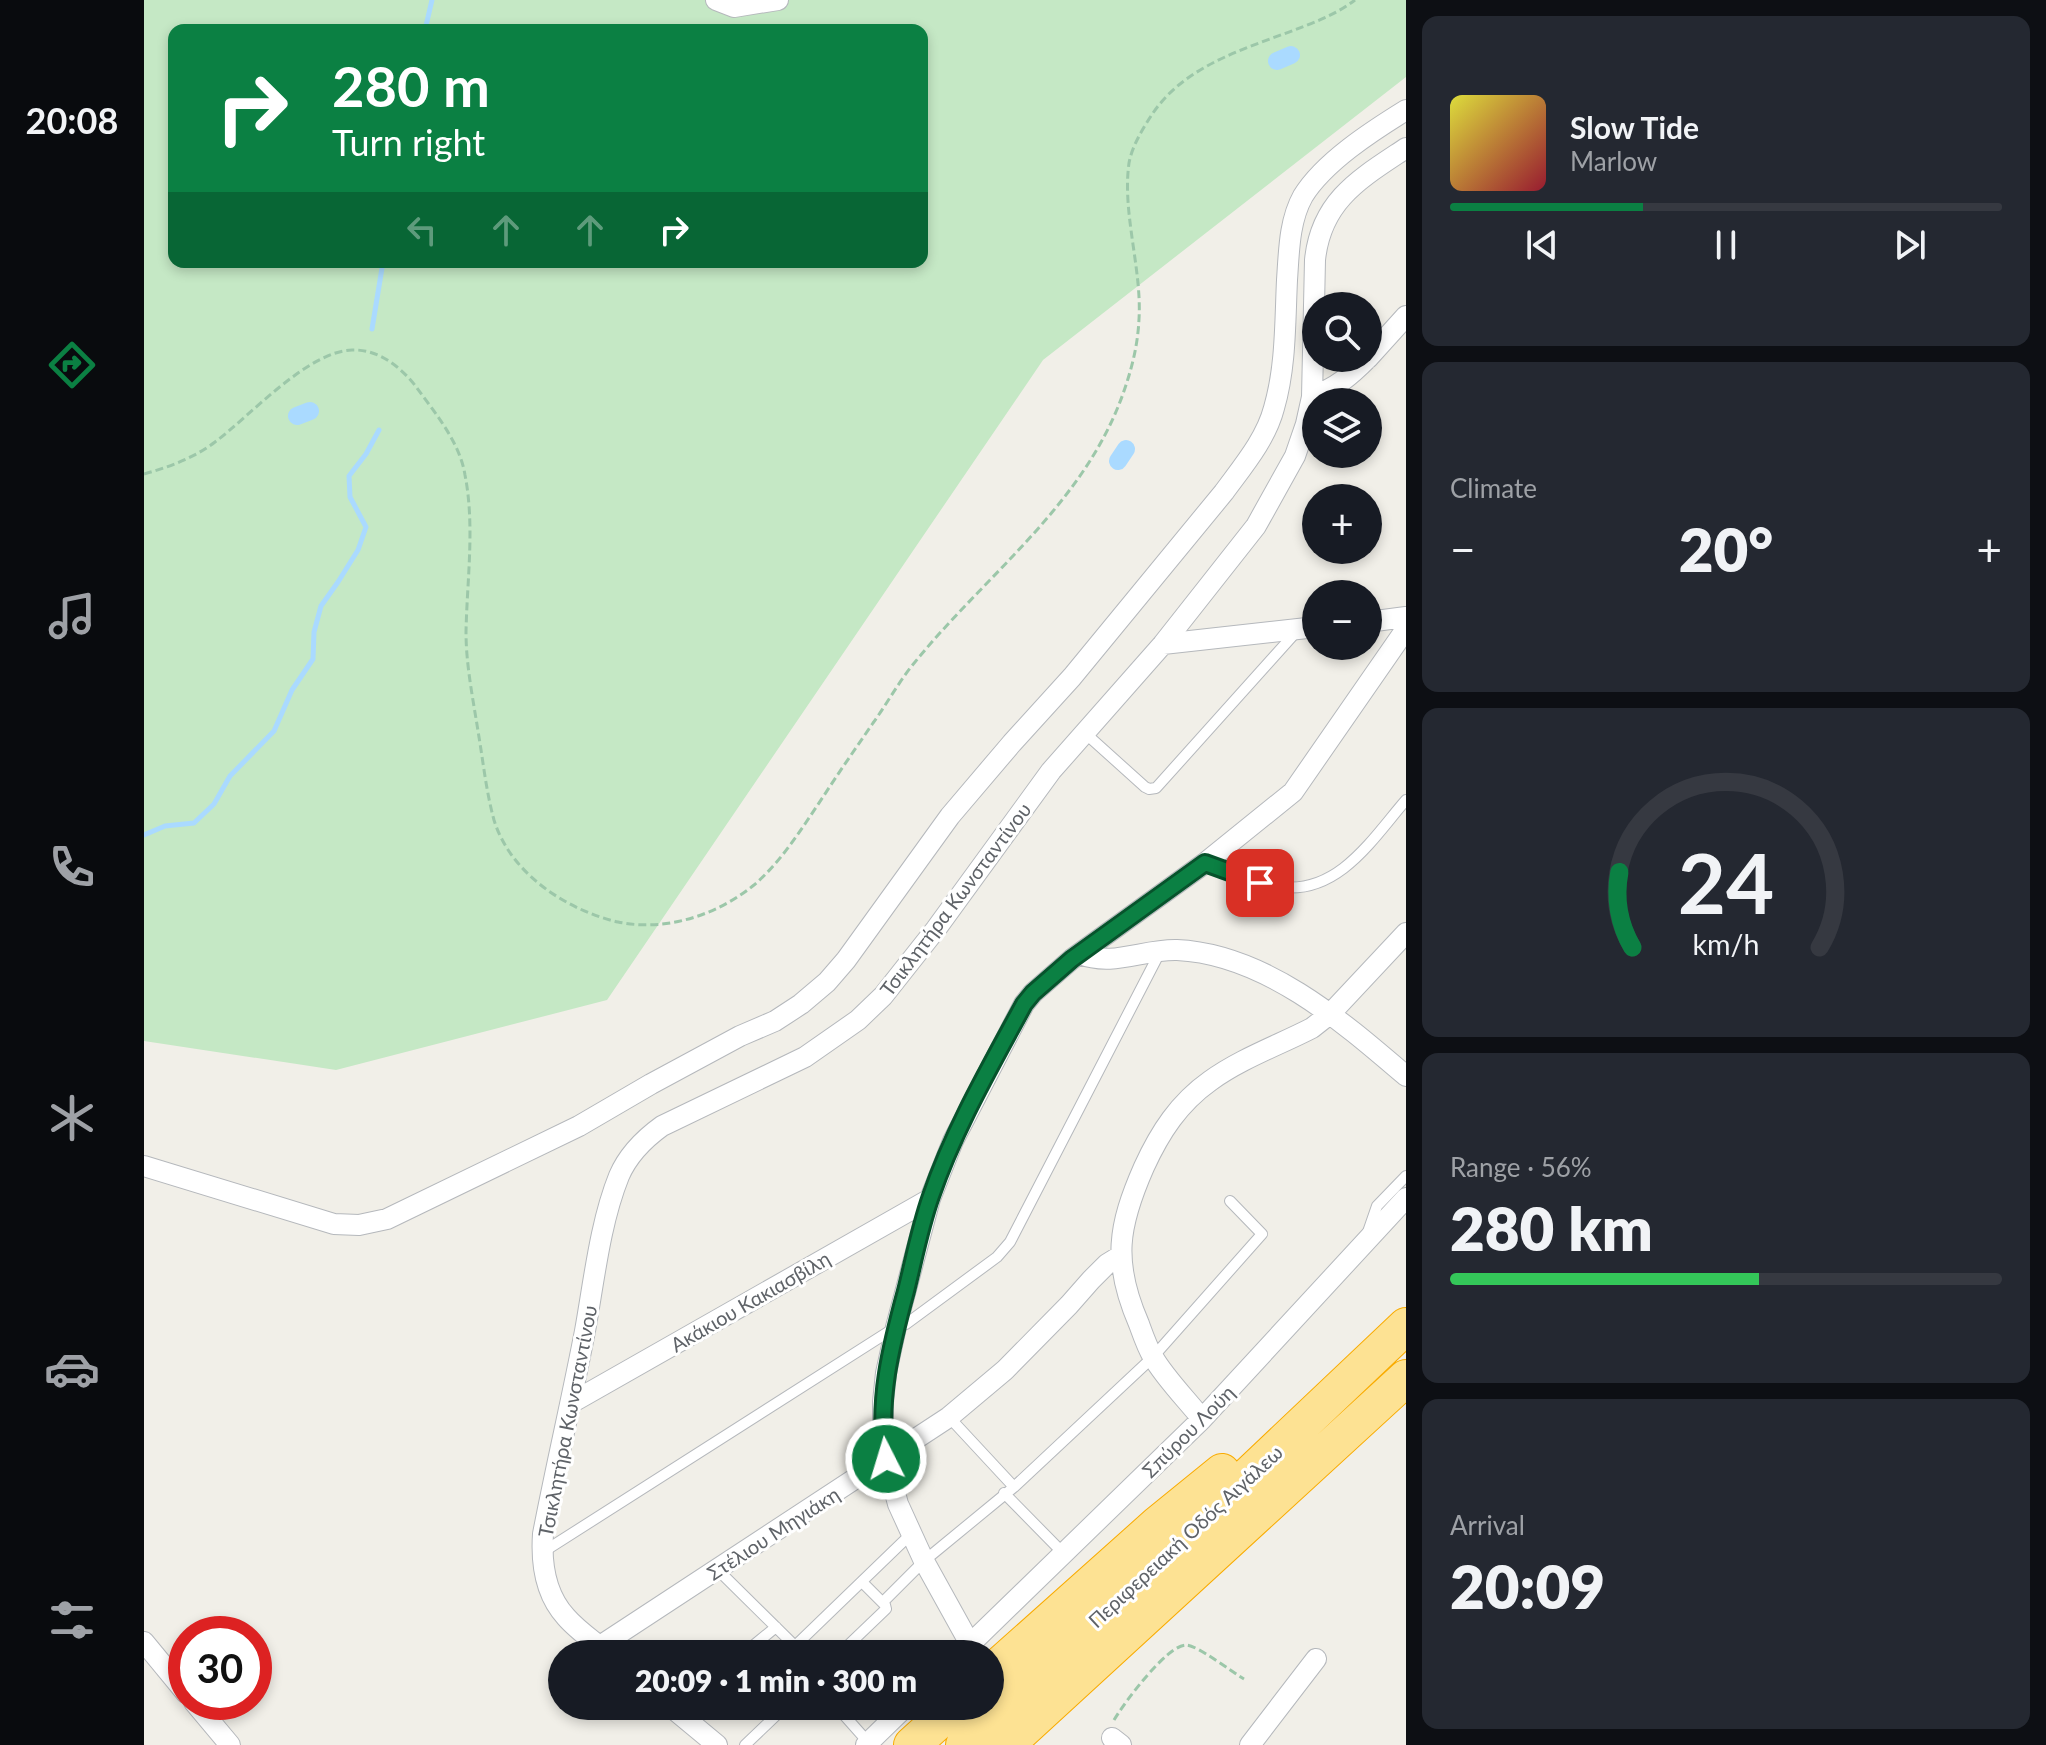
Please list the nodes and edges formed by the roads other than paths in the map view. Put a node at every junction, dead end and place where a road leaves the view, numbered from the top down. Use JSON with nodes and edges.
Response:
{"nodes":[{"id":1,"x":716,"y":0,"type":"edge"},
{"id":2,"x":778,"y":0,"type":"edge"},
{"id":3,"x":1406,"y":110,"type":"edge"},
{"id":4,"x":1406,"y":148,"type":"edge"},
{"id":5,"x":1406,"y":316,"type":"edge"},
{"id":6,"x":1382,"y":343,"type":"edge"},
{"id":7,"x":1353,"y":372,"type":"edge"},
{"id":8,"x":1312,"y":388,"type":"edge"},
{"id":9,"x":1334,"y":388,"type":"edge"},
{"id":10,"x":1302,"y":436,"type":"edge"},
{"id":11,"x":1406,"y":617,"type":"edge"},
{"id":12,"x":1382,"y":620,"type":"edge"},
{"id":13,"x":1302,"y":629,"type":"edge"},
{"id":14,"x":1406,"y":629,"type":"edge"},
{"id":15,"x":1302,"y":633,"type":"edge"},
{"id":16,"x":1163,"y":644,"type":"junction"},
{"id":17,"x":1085,"y":733,"type":"junction"},
{"id":18,"x":1406,"y":800,"type":"edge"},
{"id":19,"x":1205,"y":863,"type":"junction"},
{"id":20,"x":1406,"y":933,"type":"edge"},
{"id":21,"x":1161,"y":950,"type":"junction"},
{"id":22,"x":1080,"y":954,"type":"junction"},
{"id":23,"x":1331,"y":1013,"type":"junction"},
{"id":24,"x":1406,"y":1076,"type":"edge"},
{"id":25,"x":144,"y":1166,"type":"edge"},
{"id":26,"x":1406,"y":1176,"type":"edge"},
{"id":27,"x":1406,"y":1198,"type":"edge"},
{"id":28,"x":930,"y":1199,"type":"junction"},
{"id":29,"x":1230,"y":1201,"type":"dead end"},
{"id":30,"x":1365,"y":1242,"type":"junction"},
{"id":31,"x":1120,"y":1256,"type":"junction"},
{"id":32,"x":1406,"y":1326,"type":"edge"},
{"id":33,"x":896,"y":1327,"type":"junction"},
{"id":34,"x":1153,"y":1357,"type":"junction"},
{"id":35,"x":1406,"y":1378,"type":"edge"},
{"id":36,"x":1344,"y":1386,"type":"junction"},
{"id":37,"x":571,"y":1403,"type":"junction"},
{"id":38,"x":949,"y":1417,"type":"junction"},
{"id":39,"x":1202,"y":1419,"type":"junction"},
{"id":40,"x":886,"y":1459,"type":"junction"},
{"id":41,"x":1009,"y":1490,"type":"junction"},
{"id":42,"x":912,"y":1533,"type":"junction"},
{"id":43,"x":542,"y":1553,"type":"junction"},
{"id":44,"x":1064,"y":1554,"type":"junction"},
{"id":45,"x":924,"y":1561,"type":"junction"},
{"id":46,"x":718,"y":1570,"type":"junction"},
{"id":47,"x":863,"y":1583,"type":"junction"},
{"id":48,"x":883,"y":1602,"type":"junction"},
{"id":49,"x":776,"y":1627,"type":"junction"},
{"id":50,"x":592,"y":1640,"type":"edge"},
{"id":51,"x":618,"y":1640,"type":"edge"},
{"id":52,"x":760,"y":1640,"type":"edge"},
{"id":53,"x":789,"y":1640,"type":"edge"},
{"id":54,"x":809,"y":1640,"type":"edge"},
{"id":55,"x":854,"y":1640,"type":"edge"},
{"id":56,"x":961,"y":1640,"type":"edge"},
{"id":57,"x":974,"y":1640,"type":"edge"},
{"id":58,"x":144,"y":1642,"type":"edge"},
{"id":59,"x":1316,"y":1659,"type":"dead end"},
{"id":60,"x":1004,"y":1662,"type":"edge"},
{"id":61,"x":1089,"y":1667,"type":"junction"},
{"id":62,"x":168,"y":1671,"type":"edge"},
{"id":63,"x":209,"y":1720,"type":"edge"},
{"id":64,"x":689,"y":1720,"type":"edge"},
{"id":65,"x":771,"y":1720,"type":"edge"},
{"id":66,"x":847,"y":1720,"type":"edge"},
{"id":67,"x":892,"y":1720,"type":"edge"},
{"id":68,"x":940,"y":1720,"type":"edge"},
{"id":69,"x":867,"y":1744,"type":"edge"},
{"id":70,"x":230,"y":1745,"type":"edge"},
{"id":71,"x":717,"y":1745,"type":"edge"},
{"id":72,"x":745,"y":1745,"type":"edge"},
{"id":73,"x":912,"y":1745,"type":"edge"},
{"id":74,"x":964,"y":1745,"type":"edge"},
{"id":75,"x":1006,"y":1745,"type":"edge"},
{"id":76,"x":1027,"y":1745,"type":"edge"},
{"id":77,"x":1250,"y":1745,"type":"edge"}],
"edges":[{"from":1,"to":2,"type":"street"},
{"from":3,"to":25,"type":"street"},
{"from":4,"to":8,"type":"street","name":"Τσικλητήρα Κωνσταντίνου"},
{"from":5,"to":6,"type":"street"},
{"from":7,"to":9,"type":"street"},
{"from":10,"to":16,"type":"street","name":"Τσικλητήρα Κωνσταντίνου"},
{"from":11,"to":12,"type":"street"},
{"from":13,"to":16,"type":"street"},
{"from":14,"to":19,"type":"street"},
{"from":15,"to":17,"type":"lane"},
{"from":16,"to":17,"type":"street","name":"Τσικλητήρα Κωνσταντίνου"},
{"from":17,"to":37,"type":"street","name":"Τσικλητήρα Κωνσταντίνου"},
{"from":18,"to":19,"type":"lane"},
{"from":19,"to":22,"type":"street"},
{"from":20,"to":23,"type":"street"},
{"from":21,"to":22,"type":"street"},
{"from":21,"to":23,"type":"street"},
{"from":21,"to":33,"type":"lane"},
{"from":22,"to":28,"type":"street"},
{"from":23,"to":24,"type":"street"},
{"from":23,"to":31,"type":"street"},
{"from":26,"to":30,"type":"lane"},
{"from":27,"to":30,"type":"street","name":"Σπύρου Λούη"},
{"from":28,"to":33,"type":"street"},
{"from":28,"to":37,"type":"street","name":"Ακάκιου Κακιασβίλη"},
{"from":29,"to":34,"type":"lane"},
{"from":30,"to":39,"type":"street","name":"Σπύρου Λούη"},
{"from":31,"to":34,"type":"street"},
{"from":31,"to":38,"type":"street","name":"Στέλιου Μηγιάκη"},
{"from":32,"to":36,"type":"highway","name":"Περιφερειακή Οδός Αιγάλεω"},
{"from":33,"to":40,"type":"street"},
{"from":33,"to":43,"type":"lane"},
{"from":34,"to":39,"type":"street"},
{"from":34,"to":41,"type":"lane"},
{"from":35,"to":61,"type":"highway","name":"Περιφερειακή Οδός Αιγάλεω"},
{"from":36,"to":60,"type":"highway"},
{"from":36,"to":74,"type":"highway","name":"Περιφερειακή Οδός Αιγάλεω"},
{"from":37,"to":43,"type":"street","name":"Τσικλητήρα Κωνσταντίνου"},
{"from":38,"to":40,"type":"street","name":"Στέλιου Μηγιάκη"},
{"from":38,"to":41,"type":"lane"},
{"from":39,"to":44,"type":"street","name":"Σπύρου Λούη"},
{"from":40,"to":42,"type":"street"},
{"from":40,"to":46,"type":"street","name":"Στέλιου Μηγιάκη"},
{"from":41,"to":44,"type":"lane"},
{"from":41,"to":45,"type":"lane"},
{"from":42,"to":45,"type":"street"},
{"from":42,"to":47,"type":"lane"},
{"from":43,"to":50,"type":"street","name":"Τσικλητήρα Κωνσταντίνου"},
{"from":44,"to":57,"type":"street","name":"Σπύρου Λούη"},
{"from":45,"to":48,"type":"lane"},
{"from":45,"to":56,"type":"street"},
{"from":46,"to":49,"type":"lane"},
{"from":46,"to":51,"type":"street","name":"Στέλιου Μηγιάκη"},
{"from":47,"to":48,"type":"lane"},
{"from":47,"to":54,"type":"lane"},
{"from":48,"to":55,"type":"lane"},
{"from":49,"to":52,"type":"lane"},
{"from":49,"to":53,"type":"lane"},
{"from":58,"to":62,"type":"street"},
{"from":59,"to":77,"type":"street"},
{"from":61,"to":75,"type":"highway","name":"Περιφερειακή Οδός Αιγάλεω"},
{"from":61,"to":76,"type":"highway"},
{"from":63,"to":70,"type":"street"},
{"from":64,"to":71,"type":"street"},
{"from":65,"to":72,"type":"lane"},
{"from":66,"to":69,"type":"lane"},
{"from":67,"to":69,"type":"street"},
{"from":68,"to":73,"type":"highway"}]}
